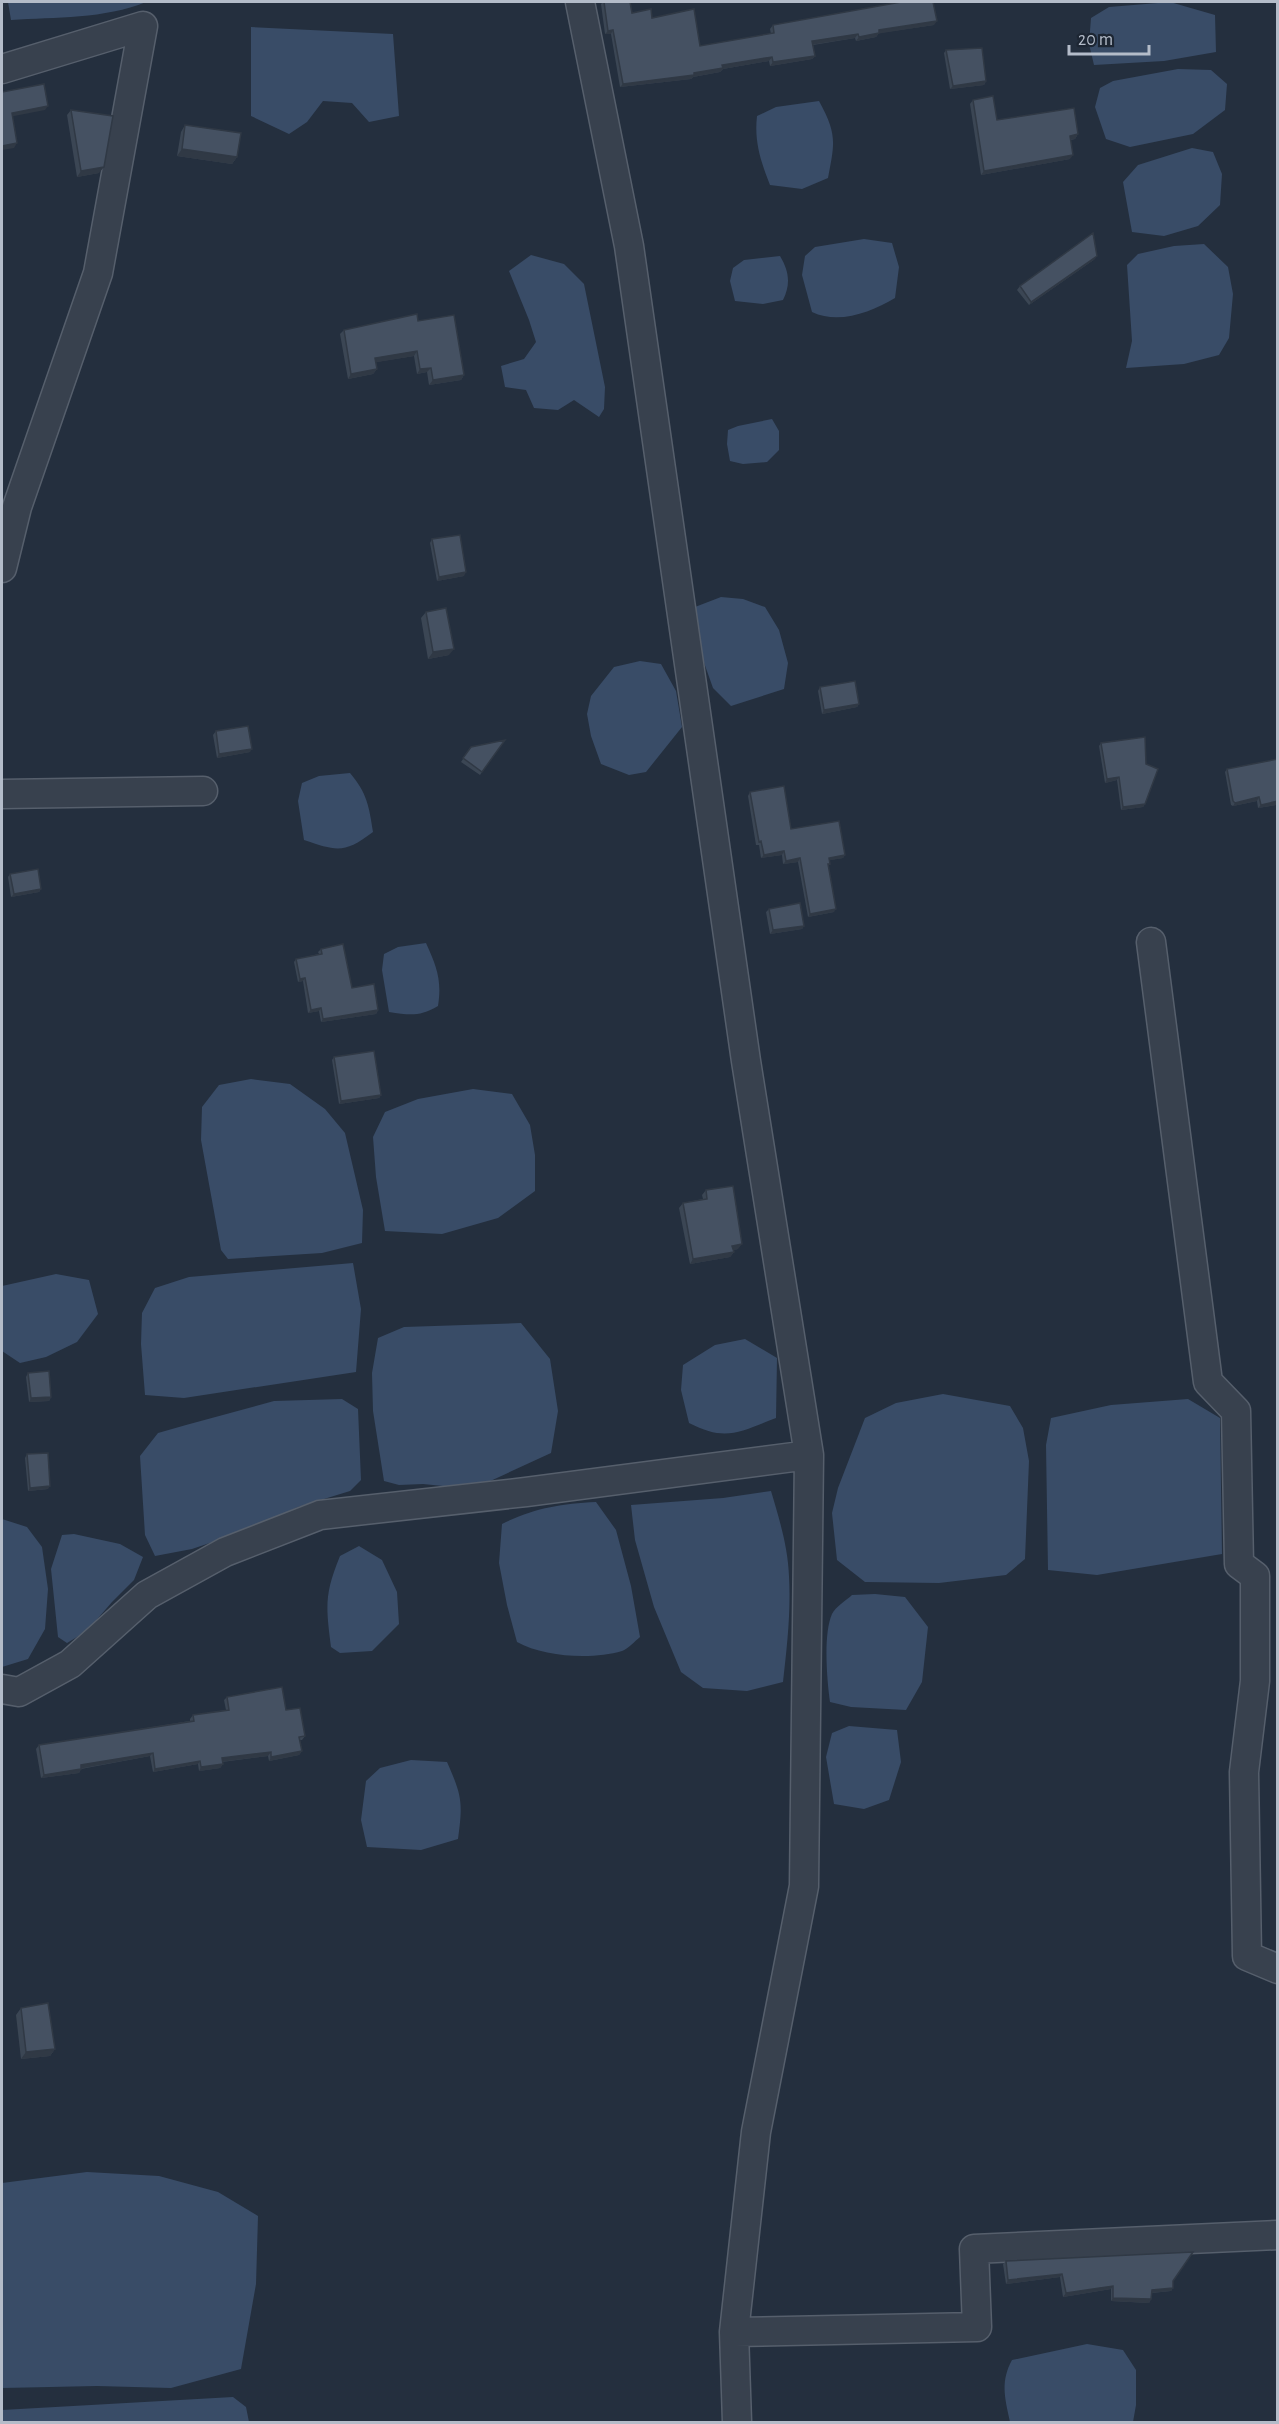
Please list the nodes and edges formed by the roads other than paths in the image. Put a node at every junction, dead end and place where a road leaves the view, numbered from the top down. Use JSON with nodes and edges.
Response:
{"nodes":[{"id":1,"x":580,"y":2,"type":"edge"},
{"id":2,"x":2,"y":69,"type":"edge"},
{"id":3,"x":2,"y":568,"type":"edge"},
{"id":4,"x":203,"y":791,"type":"dead end"},
{"id":5,"x":2,"y":794,"type":"edge"},
{"id":6,"x":1152,"y":942,"type":"dead end"},
{"id":7,"x":809,"y":1455,"type":"junction"},
{"id":8,"x":2,"y":1689,"type":"edge"},
{"id":9,"x":1278,"y":1969,"type":"edge"},
{"id":10,"x":1278,"y":2235,"type":"edge"},
{"id":11,"x":734,"y":2332,"type":"junction"},
{"id":12,"x":737,"y":2422,"type":"edge"}],
"edges":[{"from":1,"to":7,"type":"street"},
{"from":2,"to":3,"type":"street"},
{"from":4,"to":5,"type":"street"},
{"from":6,"to":9,"type":"street"},
{"from":7,"to":8,"type":"street"},
{"from":7,"to":11,"type":"street"},
{"from":10,"to":11,"type":"street"},
{"from":11,"to":12,"type":"street"}]}
